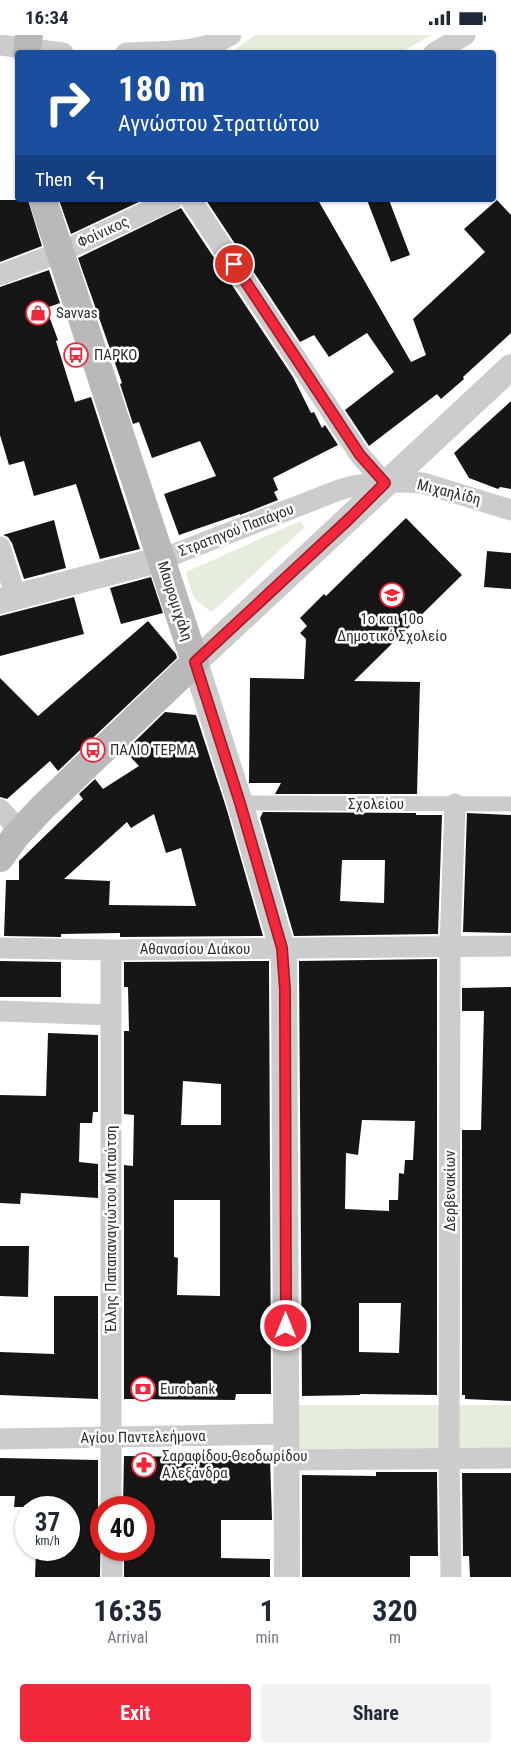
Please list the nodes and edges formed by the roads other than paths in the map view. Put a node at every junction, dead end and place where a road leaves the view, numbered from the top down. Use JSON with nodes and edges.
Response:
{"nodes":[{"id":1,"x":465,"y":35,"type":"edge"},
{"id":2,"x":222,"y":37,"type":"edge"},
{"id":3,"x":0,"y":45,"type":"edge"},
{"id":4,"x":28,"y":45,"type":"edge"},
{"id":5,"x":49,"y":50,"type":"edge"},
{"id":6,"x":166,"y":50,"type":"edge"},
{"id":7,"x":439,"y":50,"type":"edge"},
{"id":8,"x":44,"y":202,"type":"edge"},
{"id":9,"x":168,"y":202,"type":"edge"},
{"id":10,"x":192,"y":202,"type":"edge"},
{"id":11,"x":61,"y":252,"type":"junction"},
{"id":12,"x":0,"y":275,"type":"edge"},
{"id":13,"x":511,"y":367,"type":"edge"},
{"id":14,"x":385,"y":483,"type":"junction"},
{"id":15,"x":511,"y":510,"type":"edge"},
{"id":16,"x":0,"y":547,"type":"edge"},
{"id":17,"x":162,"y":559,"type":"junction"},
{"id":18,"x":8,"y":599,"type":"edge"},
{"id":19,"x":195,"y":662,"type":"junction"},
{"id":20,"x":240,"y":803,"type":"junction"},
{"id":21,"x":455,"y":804,"type":"junction"},
{"id":22,"x":511,"y":804,"type":"edge"},
{"id":23,"x":0,"y":809,"type":"edge"},
{"id":24,"x":20,"y":831,"type":"junction"},
{"id":25,"x":0,"y":858,"type":"edge"},
{"id":26,"x":511,"y":946,"type":"edge"},
{"id":27,"x":450,"y":947,"type":"junction"},
{"id":28,"x":0,"y":948,"type":"edge"},
{"id":29,"x":282,"y":948,"type":"junction"},
{"id":30,"x":111,"y":950,"type":"junction"},
{"id":31,"x":0,"y":1011,"type":"edge"},
{"id":32,"x":110,"y":1015,"type":"junction"},
{"id":33,"x":286,"y":1434,"type":"junction"},
{"id":34,"x":111,"y":1438,"type":"junction"},
{"id":35,"x":0,"y":1439,"type":"edge"},
{"id":36,"x":511,"y":1458,"type":"edge"},
{"id":37,"x":450,"y":1459,"type":"junction"},
{"id":38,"x":286,"y":1460,"type":"junction"},
{"id":39,"x":111,"y":1496,"type":"edge"},
{"id":40,"x":112,"y":1561,"type":"edge"},
{"id":41,"x":112,"y":1577,"type":"edge"},
{"id":42,"x":287,"y":1577,"type":"edge"},
{"id":43,"x":451,"y":1577,"type":"edge"}],
"edges":[{"from":1,"to":7,"type":"street"},
{"from":2,"to":6,"type":"street"},
{"from":3,"to":4,"type":"street"},
{"from":4,"to":5,"type":"street"},
{"from":8,"to":11,"type":"main road","name":"Μαυρομιχάλη"},
{"from":9,"to":11,"type":"street","name":"Φοίνικος"},
{"from":10,"to":14,"type":"street"},
{"from":11,"to":12,"type":"street","name":"Φοίνικος"},
{"from":11,"to":17,"type":"main road","name":"Μαυρομιχάλη"},
{"from":13,"to":14,"type":"street"},
{"from":14,"to":15,"type":"street","name":"Μιχαηλίδη"},
{"from":14,"to":17,"type":"street","name":"Στρατηγού Παπάγου"},
{"from":14,"to":19,"type":"street"},
{"from":16,"to":18,"type":"street"},
{"from":17,"to":18,"type":"street","name":"Στρατηγού Παπάγου"},
{"from":17,"to":19,"type":"main road","name":"Μαυρομιχάλη"},
{"from":19,"to":20,"type":"street","name":"Μαυρομιχάλη"},
{"from":19,"to":24,"type":"main road"},
{"from":20,"to":21,"type":"street","name":"Σχολείου"},
{"from":20,"to":29,"type":"street","name":"Μαυρομιχάλη"},
{"from":21,"to":22,"type":"street","name":"Σχολείου"},
{"from":21,"to":27,"type":"street","name":"Δερβενακίων"},
{"from":23,"to":24,"type":"street"},
{"from":24,"to":25,"type":"main road"},
{"from":26,"to":27,"type":"street","name":"Αθανασίου Διάκου"},
{"from":27,"to":29,"type":"street","name":"Αθανασίου Διάκου"},
{"from":27,"to":37,"type":"street","name":"Δερβενακίων"},
{"from":28,"to":30,"type":"street","name":"Αθανασίου Διάκου"},
{"from":29,"to":30,"type":"street","name":"Αθανασίου Διάκου"},
{"from":29,"to":33,"type":"street","name":"Μαυρομιχάλη"},
{"from":30,"to":32,"type":"street","name":"Έλλης Παπαπαναγιώτου Μιταύτση"},
{"from":31,"to":32,"type":"street"},
{"from":32,"to":34,"type":"street","name":"Έλλης Παπαπαναγιώτου Μιταύτση"},
{"from":33,"to":34,"type":"street","name":"Αγίου Παντελεήμονα"},
{"from":33,"to":38,"type":"street","name":"Μαυρομιχάλη"},
{"from":34,"to":35,"type":"street","name":"Αγίου Παντελεήμονα"},
{"from":34,"to":39,"type":"street","name":"Έλλης Παπαπαναγιώτου Μιταύτση"},
{"from":36,"to":37,"type":"street"},
{"from":37,"to":38,"type":"street"},
{"from":37,"to":43,"type":"street","name":"Δερβενακίων"},
{"from":38,"to":42,"type":"street","name":"Μαυρομιχάλη"},
{"from":40,"to":41,"type":"street"}]}
